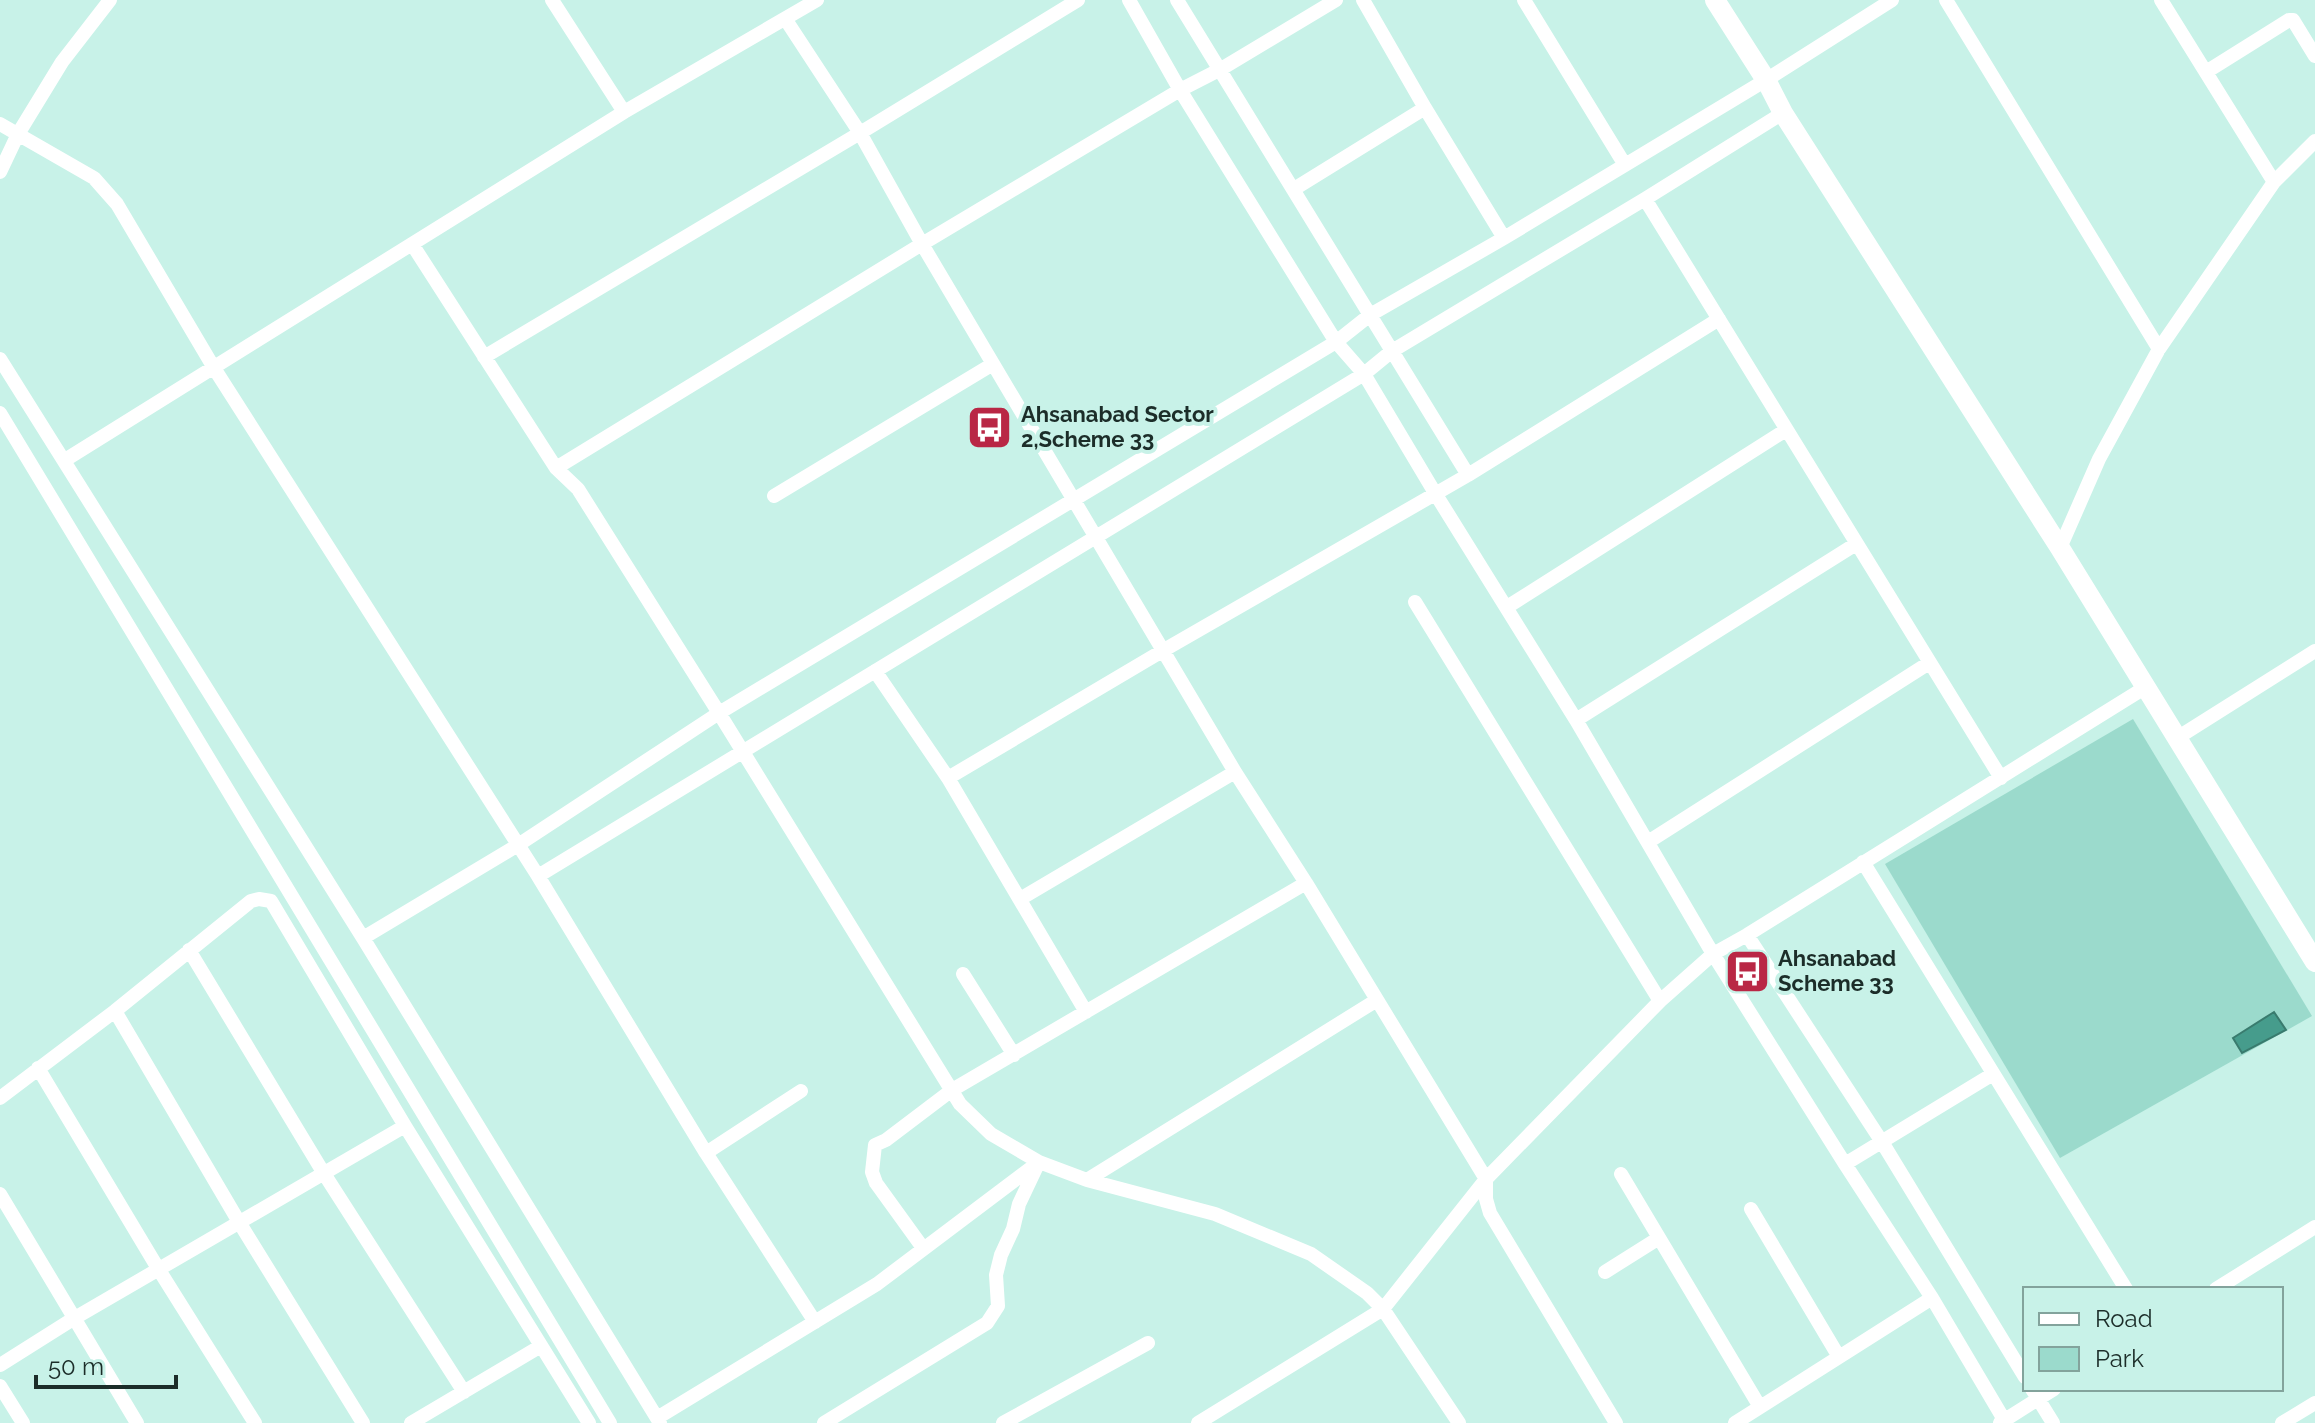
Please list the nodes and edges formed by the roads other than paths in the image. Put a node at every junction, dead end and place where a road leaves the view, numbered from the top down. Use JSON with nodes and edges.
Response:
{"nodes":[{"id":1,"x":110,"y":0,"type":"edge"},
{"id":2,"x":552,"y":0,"type":"edge"},
{"id":3,"x":817,"y":0,"type":"edge"},
{"id":4,"x":1078,"y":0,"type":"edge"},
{"id":5,"x":1129,"y":0,"type":"edge"},
{"id":6,"x":1177,"y":0,"type":"edge"},
{"id":7,"x":1336,"y":0,"type":"edge"},
{"id":8,"x":1363,"y":0,"type":"edge"},
{"id":9,"x":1524,"y":0,"type":"edge"},
{"id":10,"x":1715,"y":0,"type":"edge"},
{"id":11,"x":1892,"y":0,"type":"edge"},
{"id":12,"x":1946,"y":0,"type":"edge"},
{"id":13,"x":2161,"y":0,"type":"edge"},
{"id":14,"x":786,"y":20,"type":"junction"},
{"id":15,"x":2315,"y":56,"type":"edge"},
{"id":16,"x":1221,"y":69,"type":"junction"},
{"id":17,"x":2206,"y":72,"type":"junction"},
{"id":18,"x":1766,"y":80,"type":"junction"},
{"id":19,"x":1180,"y":90,"type":"junction"},
{"id":20,"x":1425,"y":108,"type":"junction"},
{"id":21,"x":624,"y":112,"type":"junction"},
{"id":22,"x":1783,"y":113,"type":"junction"},
{"id":23,"x":0,"y":124,"type":"edge"},
{"id":24,"x":860,"y":133,"type":"junction"},
{"id":25,"x":18,"y":134,"type":"junction"},
{"id":26,"x":2315,"y":141,"type":"edge"},
{"id":27,"x":1625,"y":165,"type":"junction"},
{"id":28,"x":0,"y":172,"type":"edge"},
{"id":29,"x":2274,"y":182,"type":"junction"},
{"id":30,"x":1294,"y":189,"type":"junction"},
{"id":31,"x":1645,"y":199,"type":"junction"},
{"id":32,"x":1504,"y":238,"type":"junction"},
{"id":33,"x":412,"y":244,"type":"junction"},
{"id":34,"x":922,"y":244,"type":"junction"},
{"id":35,"x":1370,"y":315,"type":"junction"},
{"id":36,"x":1719,"y":319,"type":"junction"},
{"id":37,"x":1336,"y":342,"type":"junction"},
{"id":38,"x":2159,"y":349,"type":"junction"},
{"id":39,"x":1392,"y":351,"type":"junction"},
{"id":40,"x":484,"y":357,"type":"junction"},
{"id":41,"x":0,"y":359,"type":"edge"},
{"id":42,"x":993,"y":364,"type":"junction"},
{"id":43,"x":214,"y":368,"type":"junction"},
{"id":44,"x":1364,"y":374,"type":"junction"},
{"id":45,"x":0,"y":413,"type":"edge"},
{"id":46,"x":1786,"y":430,"type":"junction"},
{"id":47,"x":65,"y":460,"type":"junction"},
{"id":48,"x":556,"y":468,"type":"junction"},
{"id":49,"x":1468,"y":475,"type":"junction"},
{"id":50,"x":1435,"y":493,"type":"junction"},
{"id":51,"x":774,"y":496,"type":"dead end"},
{"id":52,"x":1073,"y":501,"type":"junction"},
{"id":53,"x":1096,"y":538,"type":"junction"},
{"id":54,"x":1856,"y":544,"type":"junction"},
{"id":55,"x":2060,"y":548,"type":"junction"},
{"id":56,"x":1415,"y":602,"type":"dead end"},
{"id":57,"x":1507,"y":607,"type":"junction"},
{"id":58,"x":1164,"y":650,"type":"junction"},
{"id":59,"x":2315,"y":651,"type":"edge"},
{"id":60,"x":1929,"y":663,"type":"junction"},
{"id":61,"x":875,"y":671,"type":"junction"},
{"id":62,"x":2146,"y":687,"type":"junction"},
{"id":63,"x":719,"y":713,"type":"junction"},
{"id":64,"x":1576,"y":720,"type":"junction"},
{"id":65,"x":2177,"y":738,"type":"junction"},
{"id":66,"x":742,"y":752,"type":"junction"},
{"id":67,"x":1235,"y":772,"type":"junction"},
{"id":68,"x":948,"y":778,"type":"junction"},
{"id":69,"x":2001,"y":778,"type":"junction"},
{"id":70,"x":1648,"y":842,"type":"junction"},
{"id":71,"x":518,"y":845,"type":"junction"},
{"id":72,"x":1863,"y":862,"type":"junction"},
{"id":73,"x":538,"y":876,"type":"junction"},
{"id":74,"x":1306,"y":883,"type":"junction"},
{"id":75,"x":1020,"y":899,"type":"junction"},
{"id":76,"x":1747,"y":935,"type":"junction"},
{"id":77,"x":363,"y":938,"type":"junction"},
{"id":78,"x":189,"y":950,"type":"junction"},
{"id":79,"x":1713,"y":954,"type":"junction"},
{"id":80,"x":2315,"y":962,"type":"edge"},
{"id":81,"x":963,"y":974,"type":"dead end"},
{"id":82,"x":1377,"y":1000,"type":"junction"},
{"id":83,"x":1660,"y":1001,"type":"junction"},
{"id":84,"x":115,"y":1011,"type":"junction"},
{"id":85,"x":1086,"y":1012,"type":"junction"},
{"id":86,"x":1014,"y":1055,"type":"junction"},
{"id":87,"x":38,"y":1068,"type":"junction"},
{"id":88,"x":1993,"y":1074,"type":"junction"},
{"id":89,"x":952,"y":1090,"type":"junction"},
{"id":90,"x":801,"y":1091,"type":"dead end"},
{"id":91,"x":0,"y":1098,"type":"edge"},
{"id":92,"x":405,"y":1126,"type":"junction"},
{"id":93,"x":1882,"y":1142,"type":"junction"},
{"id":94,"x":706,"y":1153,"type":"junction"},
{"id":95,"x":1039,"y":1162,"type":"junction"},
{"id":96,"x":1845,"y":1164,"type":"junction"},
{"id":97,"x":323,"y":1172,"type":"junction"},
{"id":98,"x":1621,"y":1174,"type":"dead end"},
{"id":99,"x":1486,"y":1179,"type":"junction"},
{"id":100,"x":1087,"y":1180,"type":"junction"},
{"id":101,"x":0,"y":1194,"type":"edge"},
{"id":102,"x":1751,"y":1209,"type":"dead end"},
{"id":103,"x":239,"y":1222,"type":"junction"},
{"id":104,"x":2315,"y":1227,"type":"edge"},
{"id":105,"x":1659,"y":1238,"type":"junction"},
{"id":106,"x":923,"y":1248,"type":"junction"},
{"id":107,"x":159,"y":1270,"type":"junction"},
{"id":108,"x":1605,"y":1272,"type":"dead end"},
{"id":109,"x":2125,"y":1287,"type":"edge"},
{"id":110,"x":2219,"y":1287,"type":"edge"},
{"id":111,"x":1932,"y":1298,"type":"junction"},
{"id":112,"x":1383,"y":1309,"type":"junction"},
{"id":113,"x":73,"y":1319,"type":"junction"},
{"id":114,"x":815,"y":1322,"type":"junction"},
{"id":115,"x":1148,"y":1343,"type":"dead end"},
{"id":116,"x":541,"y":1346,"type":"junction"},
{"id":117,"x":1839,"y":1357,"type":"junction"},
{"id":118,"x":0,"y":1365,"type":"edge"},
{"id":119,"x":2023,"y":1374,"type":"edge"},
{"id":120,"x":0,"y":1386,"type":"edge"},
{"id":121,"x":464,"y":1392,"type":"junction"},
{"id":122,"x":2035,"y":1394,"type":"edge"},
{"id":123,"x":2315,"y":1403,"type":"edge"},
{"id":124,"x":1760,"y":1407,"type":"junction"},
{"id":125,"x":659,"y":1420,"type":"edge"},
{"id":126,"x":2004,"y":1422,"type":"edge"},
{"id":127,"x":23,"y":1423,"type":"edge"},
{"id":128,"x":137,"y":1423,"type":"edge"},
{"id":129,"x":255,"y":1423,"type":"edge"},
{"id":130,"x":363,"y":1423,"type":"edge"},
{"id":131,"x":411,"y":1423,"type":"edge"},
{"id":132,"x":589,"y":1423,"type":"edge"},
{"id":133,"x":610,"y":1423,"type":"edge"},
{"id":134,"x":824,"y":1423,"type":"edge"},
{"id":135,"x":1003,"y":1423,"type":"edge"},
{"id":136,"x":1198,"y":1423,"type":"edge"},
{"id":137,"x":1459,"y":1423,"type":"edge"},
{"id":138,"x":1616,"y":1423,"type":"edge"},
{"id":139,"x":1735,"y":1423,"type":"edge"},
{"id":140,"x":2053,"y":1423,"type":"edge"},
{"id":141,"x":2282,"y":1423,"type":"edge"}],
"edges":[{"from":1,"to":25,"type":"street"},
{"from":2,"to":21,"type":"street"},
{"from":3,"to":14,"type":"street"},
{"from":4,"to":24,"type":"street"},
{"from":5,"to":19,"type":"street"},
{"from":6,"to":16,"type":"street"},
{"from":7,"to":16,"type":"street"},
{"from":8,"to":20,"type":"street"},
{"from":9,"to":27,"type":"street"},
{"from":10,"to":18,"type":"street"},
{"from":11,"to":18,"type":"street"},
{"from":12,"to":38,"type":"street"},
{"from":13,"to":17,"type":"street"},
{"from":14,"to":21,"type":"street"},
{"from":14,"to":24,"type":"street"},
{"from":15,"to":17,"type":"street"},
{"from":16,"to":19,"type":"street"},
{"from":16,"to":30,"type":"street"},
{"from":17,"to":29,"type":"street"},
{"from":18,"to":22,"type":"street"},
{"from":18,"to":27,"type":"street"},
{"from":19,"to":34,"type":"street"},
{"from":19,"to":37,"type":"street"},
{"from":20,"to":30,"type":"street"},
{"from":20,"to":32,"type":"street"},
{"from":21,"to":33,"type":"street"},
{"from":22,"to":31,"type":"street"},
{"from":22,"to":55,"type":"street"},
{"from":23,"to":25,"type":"street"},
{"from":24,"to":34,"type":"street"},
{"from":24,"to":40,"type":"street"},
{"from":25,"to":28,"type":"street"},
{"from":25,"to":43,"type":"street"},
{"from":26,"to":29,"type":"street"},
{"from":27,"to":32,"type":"street"},
{"from":29,"to":38,"type":"street"},
{"from":30,"to":35,"type":"street"},
{"from":31,"to":36,"type":"street"},
{"from":31,"to":39,"type":"street"},
{"from":32,"to":35,"type":"street"},
{"from":33,"to":40,"type":"street"},
{"from":33,"to":43,"type":"street"},
{"from":34,"to":42,"type":"street"},
{"from":34,"to":48,"type":"street"},
{"from":35,"to":37,"type":"street"},
{"from":35,"to":39,"type":"street"},
{"from":36,"to":46,"type":"street"},
{"from":36,"to":49,"type":"street"},
{"from":37,"to":44,"type":"street"},
{"from":37,"to":52,"type":"street"},
{"from":38,"to":55,"type":"street"},
{"from":39,"to":44,"type":"street"},
{"from":39,"to":49,"type":"street"},
{"from":40,"to":48,"type":"street"},
{"from":41,"to":47,"type":"street"},
{"from":42,"to":51,"type":"street"},
{"from":42,"to":52,"type":"street"},
{"from":43,"to":47,"type":"street"},
{"from":43,"to":71,"type":"street"},
{"from":44,"to":50,"type":"street"},
{"from":44,"to":53,"type":"street"},
{"from":45,"to":133,"type":"street"},
{"from":46,"to":54,"type":"street"},
{"from":46,"to":57,"type":"street"},
{"from":47,"to":77,"type":"street"},
{"from":48,"to":63,"type":"street"},
{"from":49,"to":50,"type":"street"},
{"from":50,"to":57,"type":"street"},
{"from":50,"to":58,"type":"street"},
{"from":52,"to":53,"type":"street"},
{"from":52,"to":63,"type":"street"},
{"from":53,"to":58,"type":"street"},
{"from":53,"to":61,"type":"street"},
{"from":54,"to":60,"type":"street"},
{"from":54,"to":64,"type":"street"},
{"from":55,"to":62,"type":"street"},
{"from":56,"to":83,"type":"street"},
{"from":57,"to":64,"type":"street"},
{"from":58,"to":67,"type":"street"},
{"from":58,"to":68,"type":"street"},
{"from":59,"to":65,"type":"street"},
{"from":60,"to":69,"type":"street"},
{"from":60,"to":70,"type":"street"},
{"from":61,"to":66,"type":"street"},
{"from":61,"to":68,"type":"street"},
{"from":62,"to":65,"type":"street"},
{"from":62,"to":69,"type":"street"},
{"from":63,"to":66,"type":"street"},
{"from":63,"to":71,"type":"street"},
{"from":64,"to":70,"type":"street"},
{"from":65,"to":80,"type":"street"},
{"from":66,"to":73,"type":"street"},
{"from":66,"to":89,"type":"street"},
{"from":67,"to":74,"type":"street"},
{"from":67,"to":75,"type":"street"},
{"from":68,"to":75,"type":"street"},
{"from":69,"to":72,"type":"street"},
{"from":70,"to":79,"type":"street"},
{"from":71,"to":73,"type":"street"},
{"from":71,"to":77,"type":"street"},
{"from":72,"to":76,"type":"street"},
{"from":72,"to":88,"type":"street"},
{"from":73,"to":94,"type":"street"},
{"from":74,"to":82,"type":"street"},
{"from":74,"to":85,"type":"street"},
{"from":75,"to":85,"type":"street"},
{"from":76,"to":79,"type":"street"},
{"from":76,"to":93,"type":"street"},
{"from":77,"to":125,"type":"street"},
{"from":78,"to":84,"type":"street"},
{"from":78,"to":92,"type":"street"},
{"from":78,"to":97,"type":"street"},
{"from":79,"to":83,"type":"street"},
{"from":79,"to":96,"type":"street"},
{"from":81,"to":86,"type":"street"},
{"from":82,"to":99,"type":"street"},
{"from":82,"to":100,"type":"street"},
{"from":83,"to":99,"type":"street"},
{"from":84,"to":87,"type":"street"},
{"from":84,"to":103,"type":"street"},
{"from":85,"to":86,"type":"street"},
{"from":86,"to":89,"type":"street"},
{"from":87,"to":91,"type":"street"},
{"from":87,"to":107,"type":"street"},
{"from":88,"to":93,"type":"street"},
{"from":88,"to":109,"type":"street"},
{"from":89,"to":95,"type":"street"},
{"from":89,"to":106,"type":"street"},
{"from":90,"to":94,"type":"street"},
{"from":92,"to":97,"type":"street"},
{"from":92,"to":116,"type":"street"},
{"from":93,"to":96,"type":"street"},
{"from":93,"to":119,"type":"street"},
{"from":94,"to":114,"type":"street"},
{"from":95,"to":100,"type":"street"},
{"from":95,"to":106,"type":"street"},
{"from":95,"to":134,"type":"street"},
{"from":96,"to":111,"type":"street"},
{"from":97,"to":103,"type":"street"},
{"from":97,"to":121,"type":"street"},
{"from":98,"to":105,"type":"street"},
{"from":99,"to":112,"type":"street"},
{"from":99,"to":138,"type":"street"},
{"from":100,"to":112,"type":"street"},
{"from":101,"to":113,"type":"street"},
{"from":102,"to":117,"type":"street"},
{"from":103,"to":107,"type":"street"},
{"from":103,"to":130,"type":"street"},
{"from":104,"to":110,"type":"street"},
{"from":105,"to":108,"type":"street"},
{"from":105,"to":124,"type":"street"},
{"from":106,"to":114,"type":"street"},
{"from":107,"to":113,"type":"street"},
{"from":107,"to":129,"type":"street"},
{"from":111,"to":117,"type":"street"},
{"from":111,"to":126,"type":"street"},
{"from":112,"to":136,"type":"street"},
{"from":112,"to":137,"type":"street"},
{"from":113,"to":118,"type":"street"},
{"from":113,"to":128,"type":"street"},
{"from":114,"to":125,"type":"street"},
{"from":115,"to":135,"type":"street"},
{"from":116,"to":121,"type":"street"},
{"from":116,"to":132,"type":"street"},
{"from":117,"to":124,"type":"street"},
{"from":120,"to":127,"type":"street"},
{"from":121,"to":131,"type":"street"},
{"from":122,"to":126,"type":"street"},
{"from":122,"to":140,"type":"street"},
{"from":123,"to":141,"type":"street"},
{"from":124,"to":139,"type":"street"}]}
